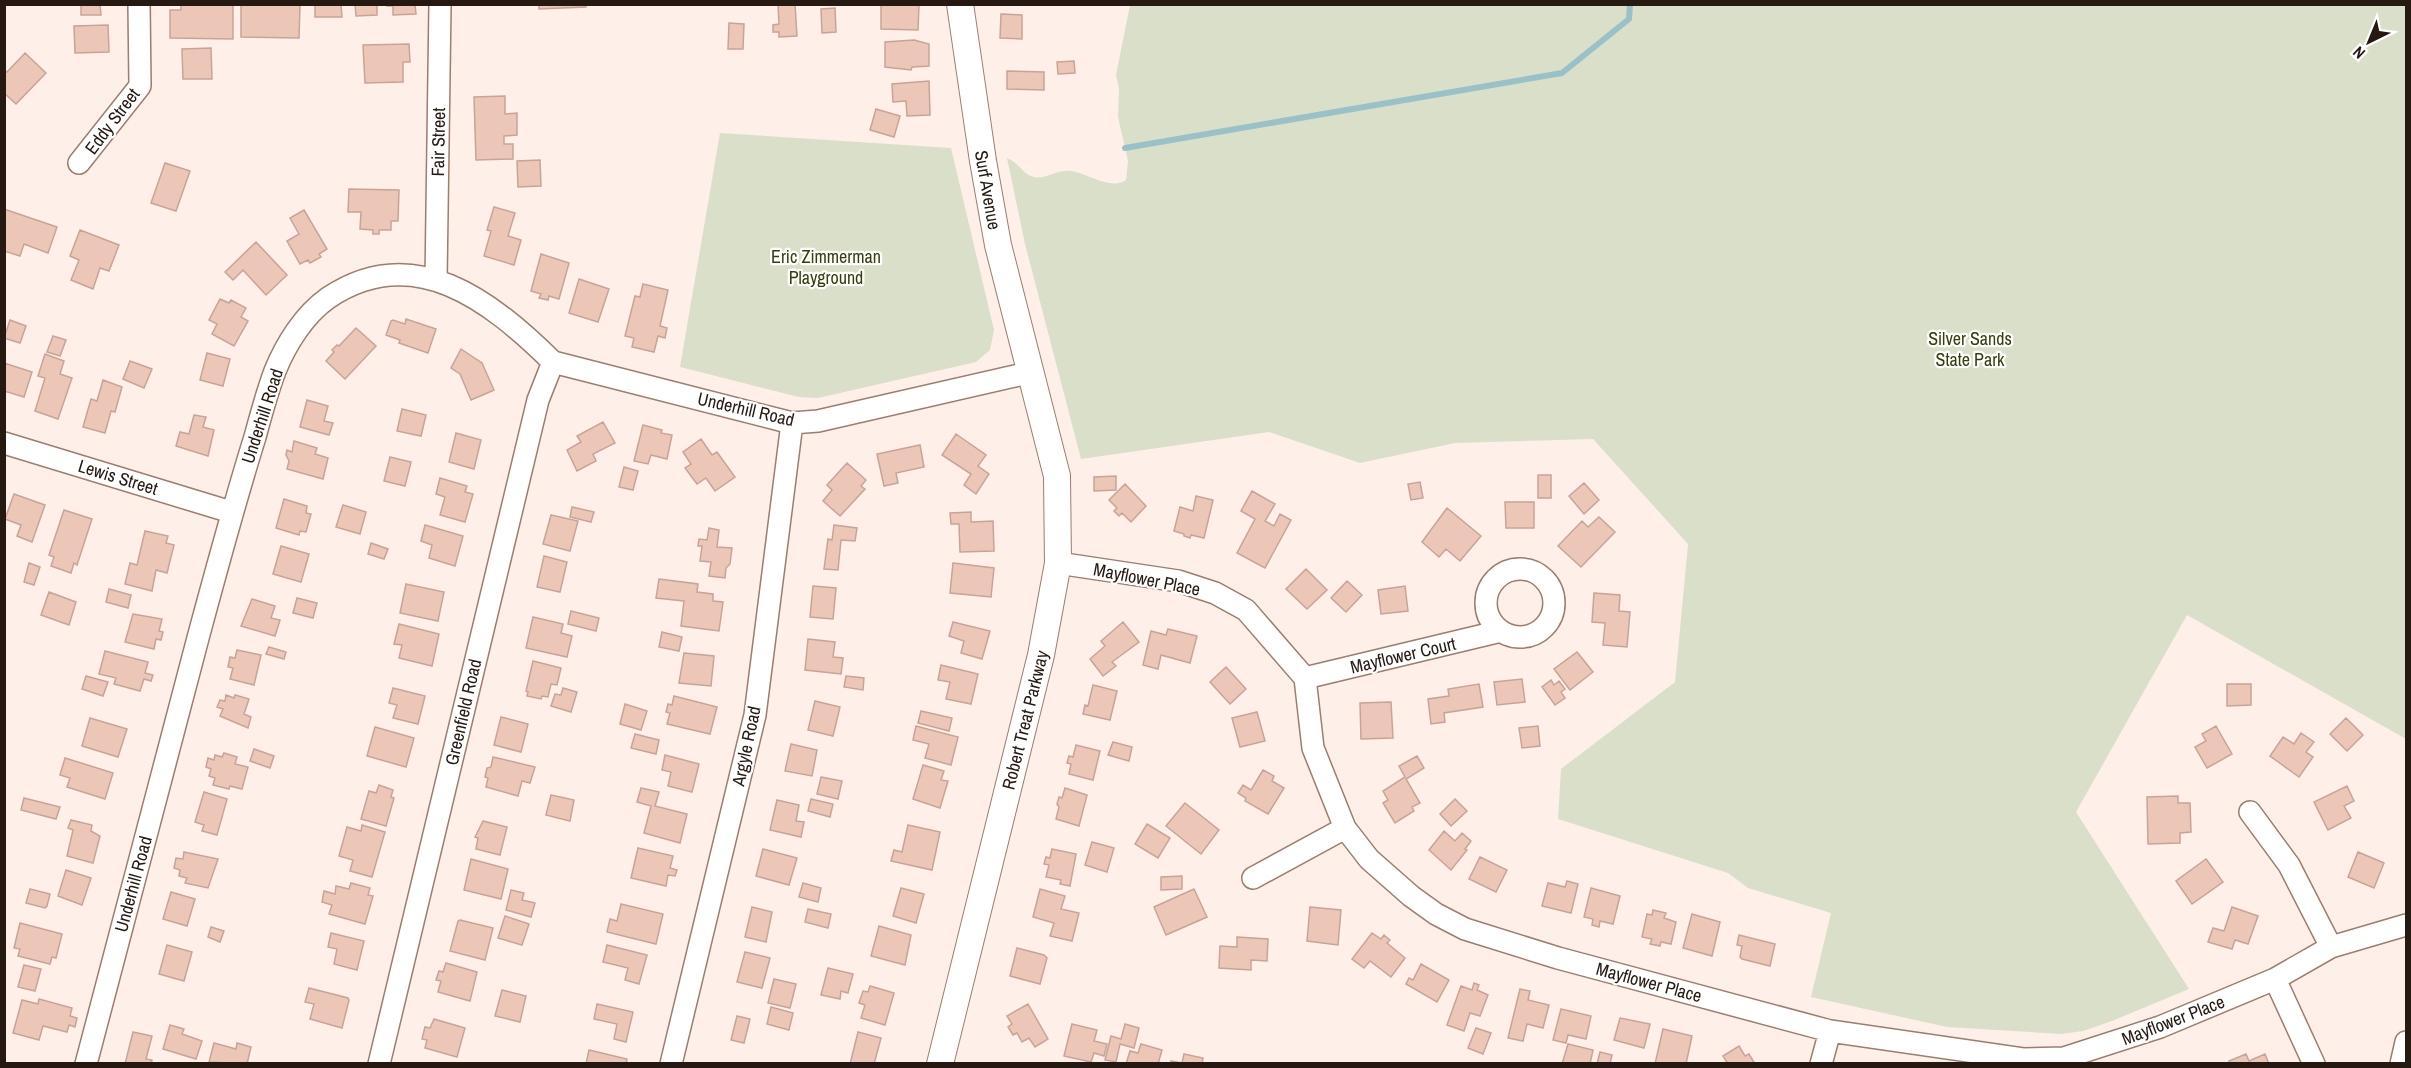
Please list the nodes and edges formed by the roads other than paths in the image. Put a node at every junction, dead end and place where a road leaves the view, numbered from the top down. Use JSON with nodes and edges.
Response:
{"nodes":[{"id":1,"x":139,"y":4,"type":"edge"},
{"id":2,"x":440,"y":4,"type":"edge"},
{"id":3,"x":960,"y":4,"type":"edge"},
{"id":4,"x":79,"y":163,"type":"dead end"},
{"id":5,"x":436,"y":280,"type":"junction"},
{"id":6,"x":553,"y":362,"type":"junction"},
{"id":7,"x":1032,"y":372,"type":"junction"},
{"id":8,"x":792,"y":423,"type":"junction"},
{"id":9,"x":4,"y":443,"type":"edge"},
{"id":10,"x":231,"y":512,"type":"junction"},
{"id":11,"x":1058,"y":563,"type":"junction"},
{"id":12,"x":1501,"y":631,"type":"dead end"},
{"id":13,"x":1305,"y":678,"type":"junction"},
{"id":14,"x":2250,"y":812,"type":"dead end"},
{"id":15,"x":1345,"y":828,"type":"junction"},
{"id":16,"x":1253,"y":878,"type":"dead end"},
{"id":17,"x":2406,"y":925,"type":"edge"},
{"id":18,"x":2331,"y":947,"type":"junction"},
{"id":19,"x":2275,"y":979,"type":"junction"},
{"id":20,"x":1830,"y":1031,"type":"junction"},
{"id":21,"x":2406,"y":1042,"type":"edge"},
{"id":22,"x":2065,"y":1061,"type":"edge"},
{"id":23,"x":86,"y":1064,"type":"edge"},
{"id":24,"x":379,"y":1064,"type":"edge"},
{"id":25,"x":671,"y":1064,"type":"edge"},
{"id":26,"x":940,"y":1064,"type":"edge"},
{"id":27,"x":1821,"y":1064,"type":"edge"},
{"id":28,"x":2314,"y":1064,"type":"edge"},
{"id":29,"x":2401,"y":1064,"type":"edge"}],
"edges":[{"from":1,"to":4,"type":"street","name":"Eddy Street"},
{"from":2,"to":5,"type":"street","name":"Fair Street"},
{"from":3,"to":7,"type":"street","name":"Surf Avenue"},
{"from":5,"to":6,"type":"street","name":"Underhill Road"},
{"from":5,"to":10,"type":"street","name":"Underhill Road"},
{"from":6,"to":8,"type":"street","name":"Underhill Road"},
{"from":6,"to":24,"type":"street","name":"Greenfield Road"},
{"from":7,"to":8,"type":"street","name":"Underhill Road"},
{"from":7,"to":11,"type":"street","name":"Robert Treat Parkway"},
{"from":8,"to":25,"type":"street","name":"Argyle Road"},
{"from":9,"to":10,"type":"street","name":"Lewis Street"},
{"from":10,"to":23,"type":"street","name":"Underhill Road"},
{"from":11,"to":13,"type":"street","name":"Mayflower Place"},
{"from":11,"to":26,"type":"street","name":"Robert Treat Parkway"},
{"from":12,"to":13,"type":"street","name":"Mayflower Court"},
{"from":13,"to":15,"type":"street","name":"Mayflower Place"},
{"from":14,"to":18,"type":"street"},
{"from":15,"to":16,"type":"street"},
{"from":15,"to":20,"type":"street","name":"Mayflower Place"},
{"from":17,"to":18,"type":"street","name":"Mayflower Place"},
{"from":18,"to":19,"type":"street","name":"Mayflower Place"},
{"from":19,"to":22,"type":"street","name":"Mayflower Place"},
{"from":19,"to":28,"type":"street"},
{"from":20,"to":22,"type":"street","name":"Mayflower Place"},
{"from":20,"to":27,"type":"street"},
{"from":21,"to":29,"type":"street"}]}
